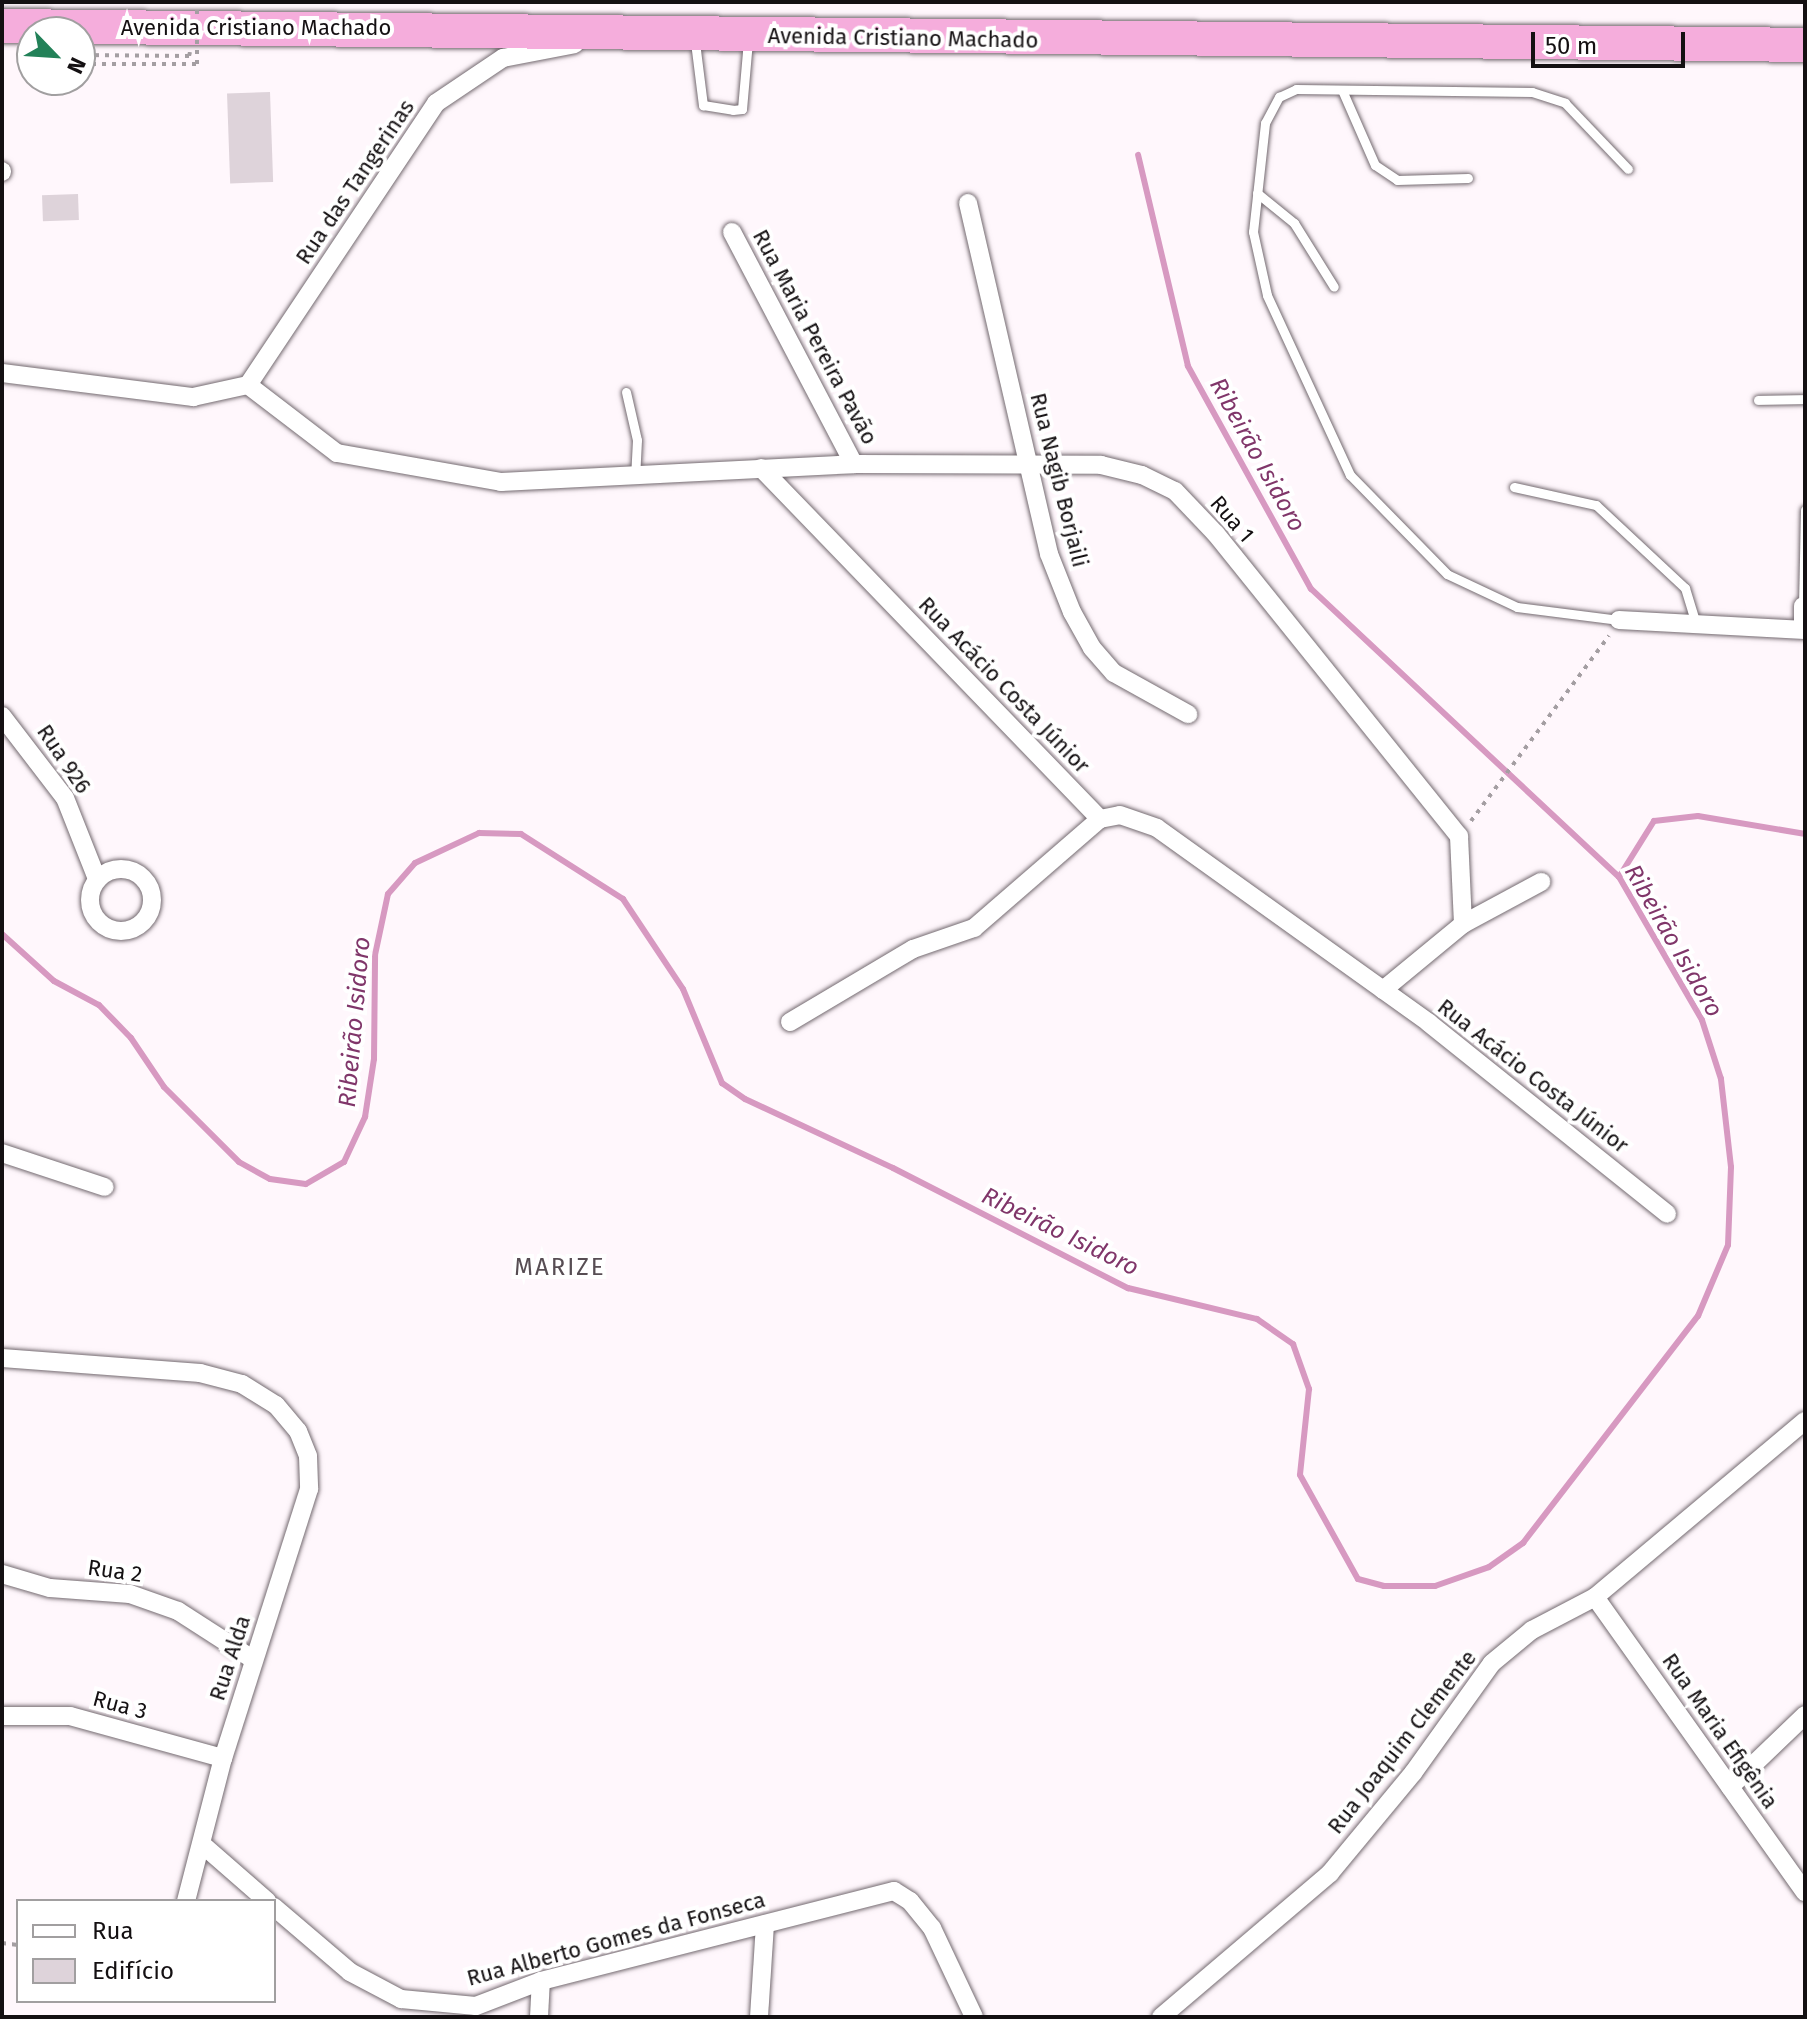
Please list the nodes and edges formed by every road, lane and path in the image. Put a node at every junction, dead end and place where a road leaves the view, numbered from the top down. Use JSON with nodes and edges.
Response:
{"nodes":[{"id":1,"x":197,"y":2,"type":"edge"},
{"id":2,"x":2,"y":26,"type":"edge"},
{"id":3,"x":633,"y":33,"type":"junction"},
{"id":4,"x":694,"y":34,"type":"junction"},
{"id":5,"x":749,"y":35,"type":"junction"},
{"id":6,"x":1805,"y":45,"type":"edge"},
{"id":7,"x":190,"y":52,"type":"dead end"},
{"id":8,"x":1342,"y":90,"type":"junction"},
{"id":9,"x":1628,"y":169,"type":"dead end"},
{"id":10,"x":1468,"y":178,"type":"dead end"},
{"id":11,"x":1257,"y":193,"type":"junction"},
{"id":12,"x":968,"y":203,"type":"dead end"},
{"id":13,"x":732,"y":232,"type":"dead end"},
{"id":14,"x":1334,"y":287,"type":"dead end"},
{"id":15,"x":2,"y":373,"type":"edge"},
{"id":16,"x":248,"y":385,"type":"junction"},
{"id":17,"x":626,"y":392,"type":"dead end"},
{"id":18,"x":1805,"y":399,"type":"edge"},
{"id":19,"x":1758,"y":400,"type":"dead end"},
{"id":20,"x":854,"y":464,"type":"junction"},
{"id":21,"x":1028,"y":464,"type":"junction"},
{"id":22,"x":761,"y":468,"type":"junction"},
{"id":23,"x":635,"y":475,"type":"junction"},
{"id":24,"x":1514,"y":487,"type":"dead end"},
{"id":25,"x":1805,"y":510,"type":"edge"},
{"id":26,"x":1803,"y":606,"type":"joint"},
{"id":27,"x":1619,"y":620,"type":"junction"},
{"id":28,"x":1696,"y":625,"type":"junction"},
{"id":29,"x":1804,"y":629,"type":"edge"},
{"id":30,"x":1188,"y":714,"type":"dead end"},
{"id":31,"x":2,"y":716,"type":"edge"},
{"id":32,"x":1100,"y":819,"type":"junction"},
{"id":33,"x":1469,"y":823,"type":"dead end"},
{"id":34,"x":97,"y":879,"type":"dead end"},
{"id":35,"x":1541,"y":882,"type":"dead end"},
{"id":36,"x":1463,"y":924,"type":"junction"},
{"id":37,"x":1383,"y":990,"type":"junction"},
{"id":38,"x":790,"y":1022,"type":"dead end"},
{"id":39,"x":2,"y":1153,"type":"edge"},
{"id":40,"x":105,"y":1187,"type":"dead end"},
{"id":41,"x":1667,"y":1214,"type":"dead end"},
{"id":42,"x":2,"y":1358,"type":"edge"},
{"id":43,"x":1805,"y":1421,"type":"edge"},
{"id":44,"x":2,"y":1574,"type":"edge"},
{"id":45,"x":1595,"y":1597,"type":"junction"},
{"id":46,"x":254,"y":1660,"type":"junction"},
{"id":47,"x":1805,"y":1715,"type":"edge"},
{"id":48,"x":2,"y":1716,"type":"edge"},
{"id":49,"x":223,"y":1758,"type":"junction"},
{"id":50,"x":1730,"y":1787,"type":"junction"},
{"id":51,"x":204,"y":1846,"type":"junction"},
{"id":52,"x":1805,"y":1892,"type":"edge"},
{"id":53,"x":187,"y":1899,"type":"edge"},
{"id":54,"x":265,"y":1899,"type":"edge"},
{"id":55,"x":276,"y":1909,"type":"edge"},
{"id":56,"x":765,"y":1924,"type":"junction"},
{"id":57,"x":541,"y":1981,"type":"junction"},
{"id":58,"x":539,"y":2017,"type":"edge"},
{"id":59,"x":759,"y":2017,"type":"edge"},
{"id":60,"x":974,"y":2017,"type":"edge"},
{"id":61,"x":1161,"y":2017,"type":"edge"}],
"edges":[{"from":1,"to":7,"type":"path","bridge":true},
{"from":2,"to":3,"type":"highway","name":"Avenida Cristiano Machado"},
{"from":3,"to":4,"type":"highway","name":"Avenida Cristiano Machado"},
{"from":3,"to":16,"type":"street","name":"Rua das Tangerinas"},
{"from":4,"to":5,"type":"highway","name":"Avenida Cristiano Machado"},
{"from":4,"to":5,"type":"lane"},
{"from":5,"to":6,"type":"highway","name":"Avenida Cristiano Machado"},
{"from":8,"to":9,"type":"lane"},
{"from":8,"to":10,"type":"lane"},
{"from":8,"to":11,"type":"lane"},
{"from":11,"to":14,"type":"lane"},
{"from":11,"to":27,"type":"lane"},
{"from":12,"to":21,"type":"street","name":"Rua Nagib Borjaili"},
{"from":13,"to":20,"type":"street","name":"Rua Maria Pereira Pavão"},
{"from":15,"to":16,"type":"street"},
{"from":16,"to":23,"type":"street"},
{"from":17,"to":23,"type":"lane"},
{"from":18,"to":19,"type":"lane"},
{"from":20,"to":21,"type":"street","name":"Rua 1"},
{"from":20,"to":22,"type":"street","name":"Rua 1"},
{"from":21,"to":30,"type":"street","name":"Rua Nagib Borjaili"},
{"from":21,"to":36,"type":"street","name":"Rua 1"},
{"from":22,"to":23,"type":"street"},
{"from":22,"to":32,"type":"street","name":"Rua Acácio Costa Júnior"},
{"from":24,"to":28,"type":"lane"},
{"from":25,"to":26,"type":"lane"},
{"from":26,"to":29,"type":"street"},
{"from":27,"to":28,"type":"street"},
{"from":27,"to":33,"type":"path"},
{"from":28,"to":29,"type":"street"},
{"from":31,"to":34,"type":"street","name":"Rua 926"},
{"from":32,"to":37,"type":"street","name":"Rua Acácio Costa Júnior"},
{"from":32,"to":38,"type":"street"},
{"from":35,"to":36,"type":"street"},
{"from":36,"to":37,"type":"street"},
{"from":37,"to":41,"type":"street","name":"Rua Acácio Costa Júnior"},
{"from":39,"to":40,"type":"street"},
{"from":42,"to":46,"type":"street","name":"Rua Alda"},
{"from":43,"to":45,"type":"street","name":"Rua Joaquim Clemente"},
{"from":44,"to":46,"type":"street","name":"Rua 2"},
{"from":45,"to":50,"type":"street","name":"Rua Maria Efigênia"},
{"from":45,"to":61,"type":"street","name":"Rua Joaquim Clemente"},
{"from":46,"to":49,"type":"street","name":"Rua Alda"},
{"from":47,"to":50,"type":"street"},
{"from":48,"to":49,"type":"street","name":"Rua 3"},
{"from":49,"to":51,"type":"street","name":"Rua Alda"},
{"from":50,"to":52,"type":"street","name":"Rua Maria Efigênia"},
{"from":51,"to":53,"type":"street","name":"Rua Alda"},
{"from":51,"to":54,"type":"street"},
{"from":55,"to":57,"type":"street","name":"Rua Alberto Gomes da Fonseca"},
{"from":56,"to":57,"type":"street","name":"Rua Alberto Gomes da Fonseca"},
{"from":56,"to":59,"type":"street"},
{"from":56,"to":60,"type":"street","name":"Rua Alberto Gomes da Fonseca"},
{"from":57,"to":58,"type":"street"}]}
